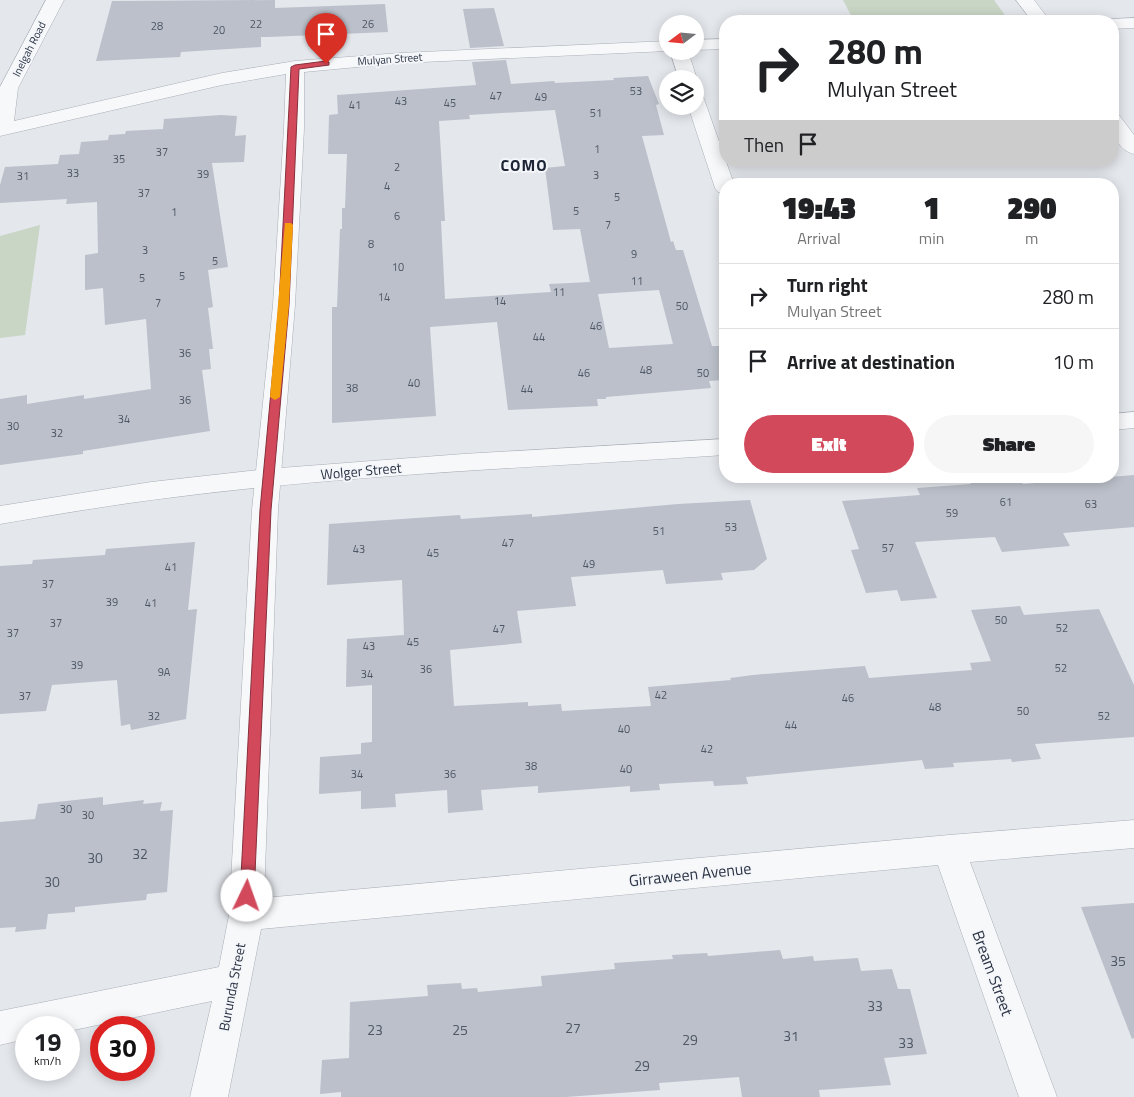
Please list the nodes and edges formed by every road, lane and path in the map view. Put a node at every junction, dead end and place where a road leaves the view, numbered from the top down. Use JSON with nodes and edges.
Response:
{"nodes":[{"id":1,"x":55,"y":0,"type":"edge"},
{"id":2,"x":1025,"y":0,"type":"edge"},
{"id":3,"x":1036,"y":15,"type":"edge"},
{"id":4,"x":1134,"y":23,"type":"edge"},
{"id":5,"x":1119,"y":24,"type":"edge"},
{"id":6,"x":719,"y":44,"type":"edge"},
{"id":7,"x":704,"y":45,"type":"edge"},
{"id":8,"x":659,"y":46,"type":"edge"},
{"id":9,"x":295,"y":67,"type":"junction"},
{"id":10,"x":700,"y":115,"type":"edge"},
{"id":11,"x":1119,"y":128,"type":"edge"},
{"id":12,"x":2,"y":130,"type":"edge"},
{"id":13,"x":1134,"y":148,"type":"edge"},
{"id":14,"x":722,"y":178,"type":"edge"},
{"id":15,"x":1134,"y":420,"type":"edge"},
{"id":16,"x":1119,"y":421,"type":"edge"},
{"id":17,"x":719,"y":447,"type":"edge"},
{"id":18,"x":268,"y":478,"type":"junction"},
{"id":19,"x":0,"y":515,"type":"edge"},
{"id":20,"x":1134,"y":834,"type":"edge"},
{"id":21,"x":949,"y":849,"type":"junction"},
{"id":22,"x":246,"y":915,"type":"junction"},
{"id":23,"x":234,"y":980,"type":"junction"},
{"id":24,"x":0,"y":1028,"type":"edge"},
{"id":25,"x":209,"y":1097,"type":"edge"},
{"id":26,"x":1038,"y":1097,"type":"edge"}],
"edges":[{"from":1,"to":12,"type":"street","name":"Inelgah Road"},
{"from":2,"to":3,"type":"street"},
{"from":4,"to":5,"type":"street"},
{"from":6,"to":7,"type":"street"},
{"from":8,"to":9,"type":"street","name":"Mulyan Street"},
{"from":9,"to":12,"type":"street","name":"Mulyan Street"},
{"from":9,"to":18,"type":"street","name":"Burunda Street"},
{"from":10,"to":14,"type":"street"},
{"from":11,"to":13,"type":"street"},
{"from":15,"to":16,"type":"street"},
{"from":17,"to":18,"type":"street","name":"Wolger Street"},
{"from":18,"to":19,"type":"street","name":"Wolger Street"},
{"from":18,"to":22,"type":"street","name":"Burunda Street"},
{"from":20,"to":21,"type":"street","name":"Girraween Avenue"},
{"from":21,"to":22,"type":"street","name":"Girraween Avenue"},
{"from":21,"to":26,"type":"street","name":"Bream Street"},
{"from":22,"to":23,"type":"street","name":"Burunda Street"},
{"from":23,"to":24,"type":"street"},
{"from":23,"to":25,"type":"street","name":"Burunda Street"}]}
